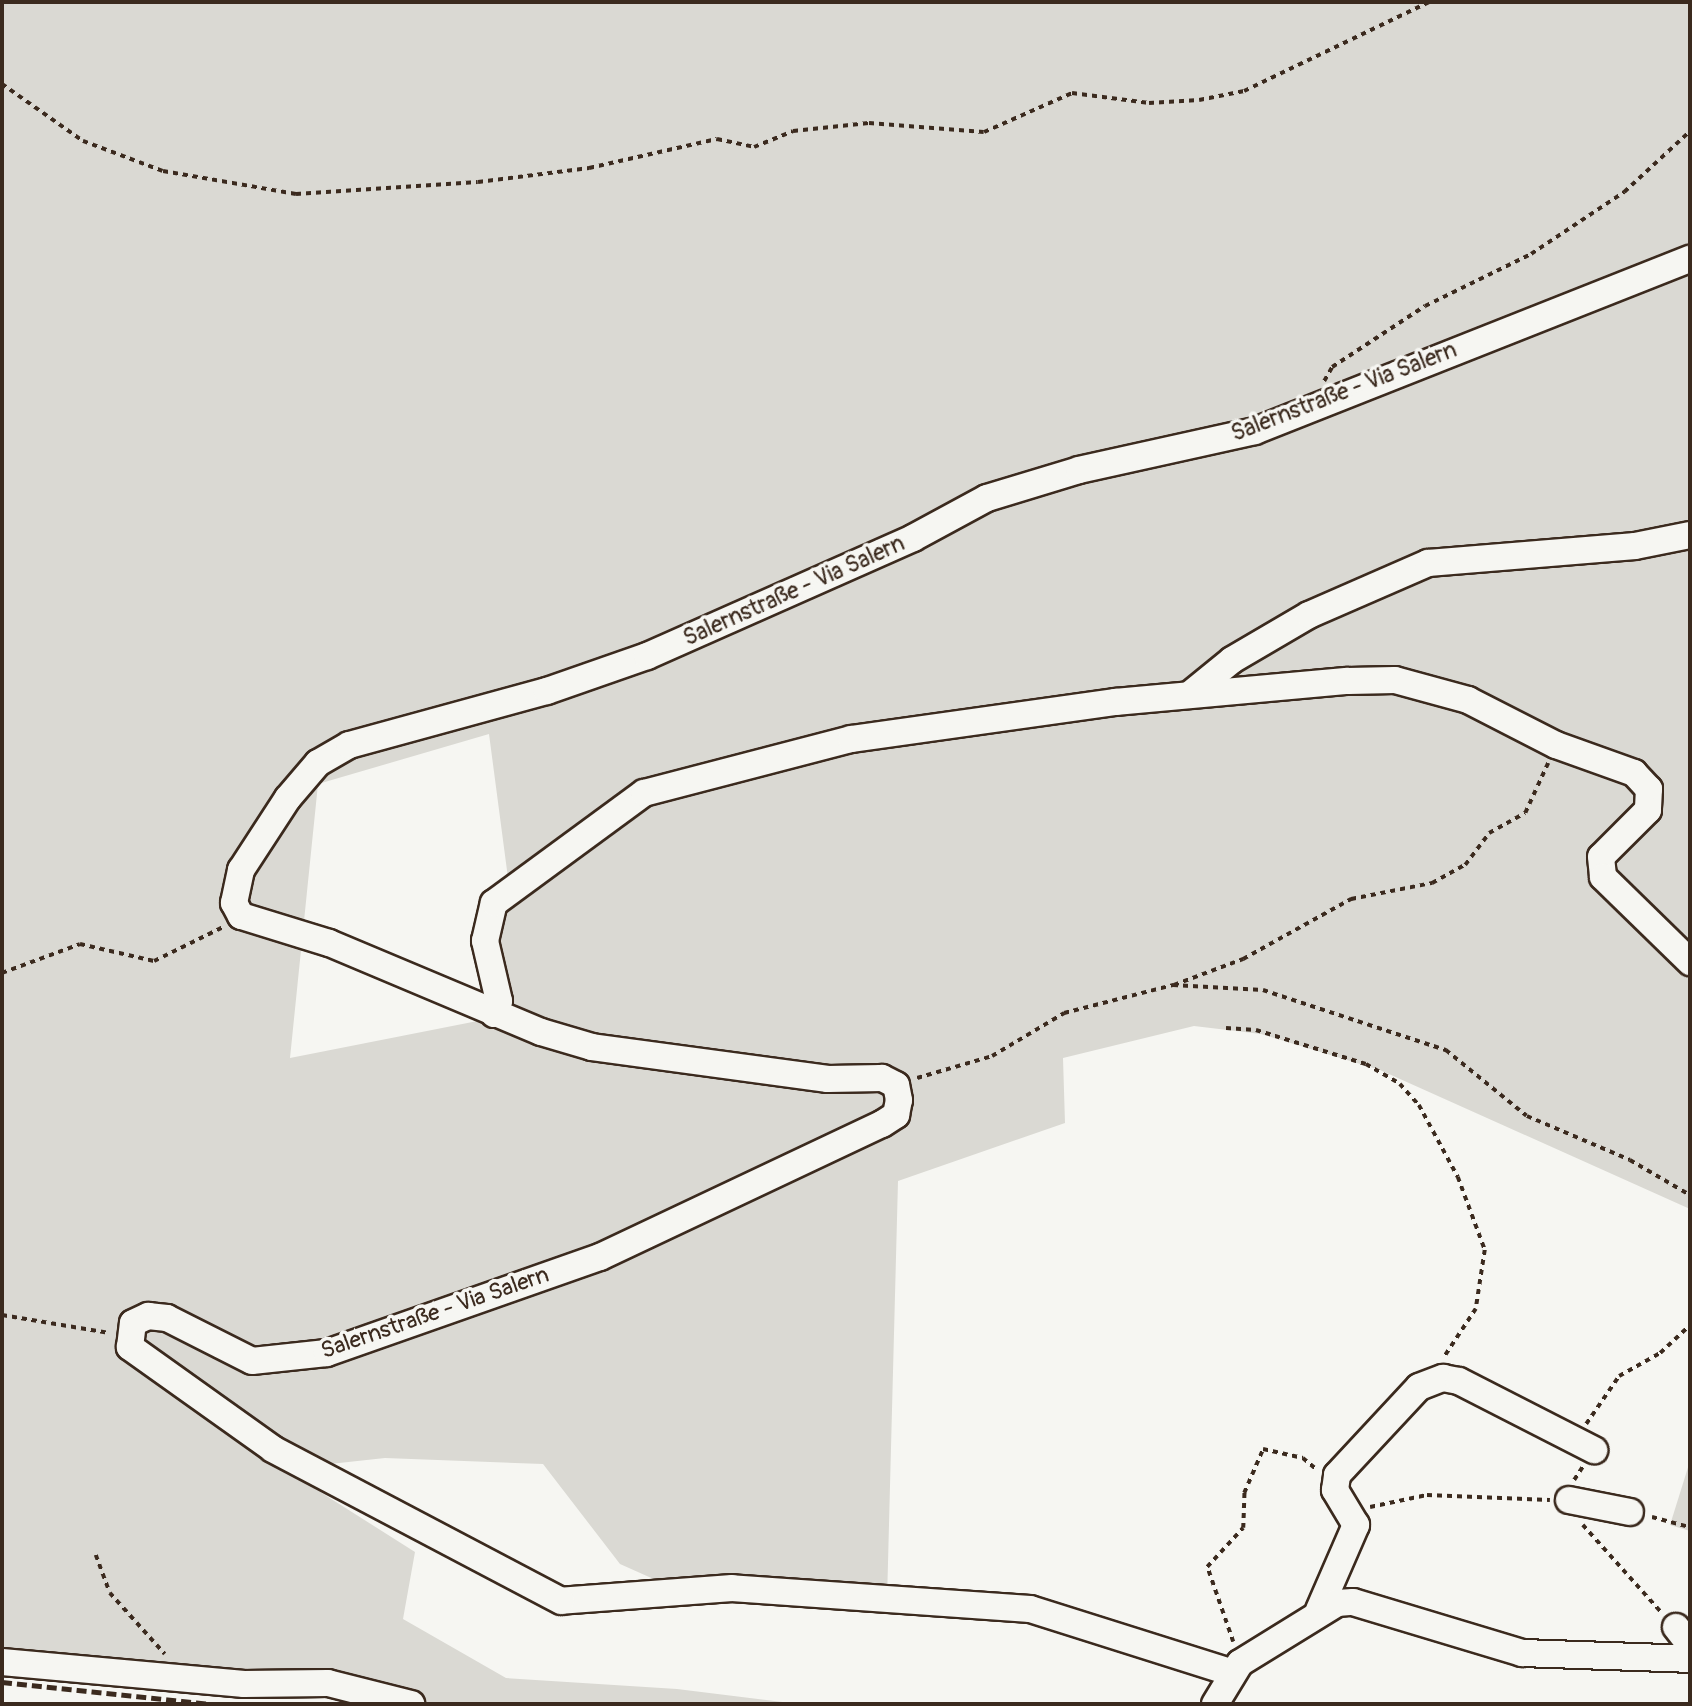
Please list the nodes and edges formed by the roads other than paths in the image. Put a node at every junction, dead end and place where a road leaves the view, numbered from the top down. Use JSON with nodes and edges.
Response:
{"nodes":[{"id":1,"x":1690,"y":259,"type":"edge"},
{"id":2,"x":1690,"y":535,"type":"edge"},
{"id":3,"x":1189,"y":695,"type":"junction"},
{"id":4,"x":1690,"y":962,"type":"edge"},
{"id":5,"x":494,"y":1014,"type":"junction"},
{"id":6,"x":1585,"y":1445,"type":"road end"},
{"id":7,"x":1569,"y":1500,"type":"road end"},
{"id":8,"x":1630,"y":1512,"type":"dead end"},
{"id":9,"x":1334,"y":1577,"type":"junction"},
{"id":10,"x":1353,"y":1602,"type":"junction"},
{"id":11,"x":1319,"y":1611,"type":"junction"},
{"id":12,"x":1690,"y":1659,"type":"edge"},
{"id":13,"x":2,"y":1662,"type":"edge"},
{"id":14,"x":1236,"y":1668,"type":"junction"},
{"id":15,"x":411,"y":1704,"type":"edge"},
{"id":16,"x":1215,"y":1704,"type":"edge"}],
"edges":[{"from":1,"to":5,"type":"street","name":"Salernstraße - Via Salern"},
{"from":2,"to":3,"type":"street"},
{"from":3,"to":4,"type":"street"},
{"from":3,"to":5,"type":"street"},
{"from":5,"to":14,"type":"street","name":"Salernstraße - Via Salern"},
{"from":6,"to":9,"type":"street"},
{"from":7,"to":8,"type":"street"},
{"from":9,"to":10,"type":"street"},
{"from":9,"to":11,"type":"street"},
{"from":10,"to":11,"type":"street"},
{"from":10,"to":12,"type":"street"},
{"from":11,"to":14,"type":"street"},
{"from":13,"to":15,"type":"street"},
{"from":14,"to":16,"type":"street"}]}
